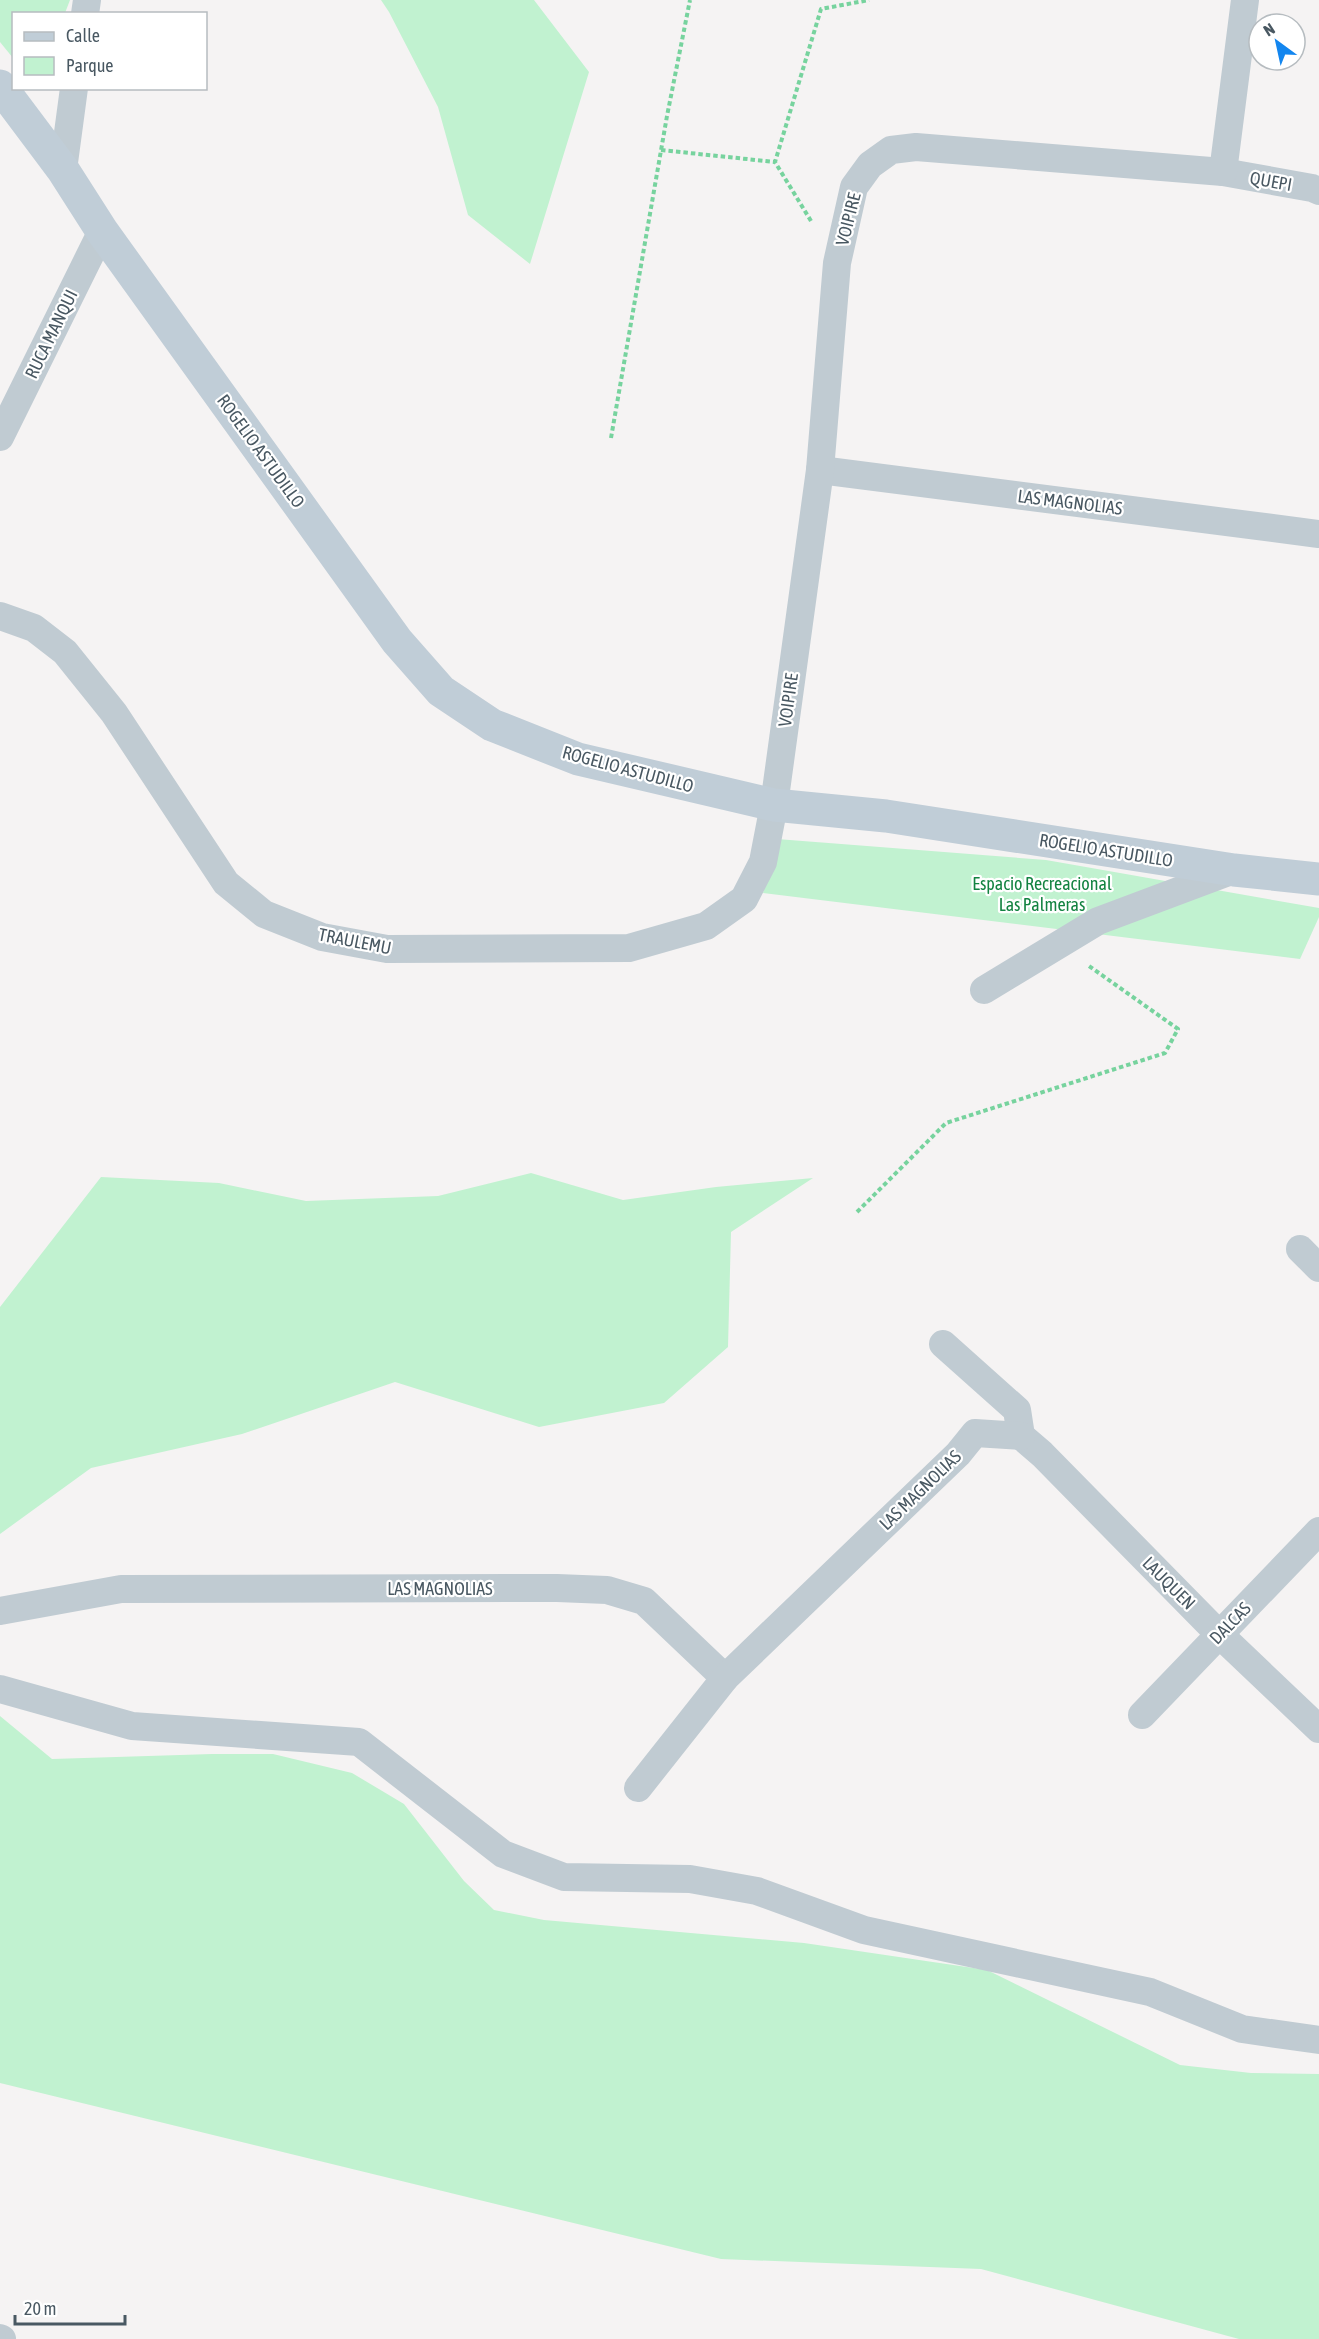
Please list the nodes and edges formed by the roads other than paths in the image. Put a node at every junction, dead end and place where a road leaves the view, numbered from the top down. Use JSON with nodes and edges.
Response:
{"nodes":[{"id":1,"x":1245,"y":0,"type":"edge"},
{"id":2,"x":0,"y":87,"type":"edge"},
{"id":3,"x":74,"y":90,"type":"edge"},
{"id":4,"x":63,"y":170,"type":"junction"},
{"id":5,"x":1223,"y":172,"type":"junction"},
{"id":6,"x":1319,"y":191,"type":"edge"},
{"id":7,"x":102,"y":231,"type":"junction"},
{"id":8,"x":0,"y":437,"type":"edge"},
{"id":9,"x":820,"y":470,"type":"junction"},
{"id":10,"x":1319,"y":534,"type":"edge"},
{"id":11,"x":0,"y":616,"type":"edge"},
{"id":12,"x":774,"y":805,"type":"junction"},
{"id":13,"x":1234,"y":870,"type":"junction"},
{"id":14,"x":1319,"y":879,"type":"edge"},
{"id":15,"x":984,"y":990,"type":"dead end"},
{"id":16,"x":943,"y":1344,"type":"dead end"},
{"id":17,"x":1021,"y":1436,"type":"junction"},
{"id":18,"x":1319,"y":1532,"type":"edge"},
{"id":19,"x":0,"y":1611,"type":"edge"},
{"id":20,"x":1220,"y":1634,"type":"junction"},
{"id":21,"x":725,"y":1678,"type":"junction"},
{"id":22,"x":0,"y":1689,"type":"edge"},
{"id":23,"x":1142,"y":1715,"type":"dead end"},
{"id":24,"x":1319,"y":1729,"type":"edge"},
{"id":25,"x":638,"y":1788,"type":"dead end"},
{"id":26,"x":1319,"y":2040,"type":"edge"}],
"edges":[{"from":1,"to":5,"type":"street"},
{"from":2,"to":4,"type":"street","name":"ROGELIO ASTUDILLO"},
{"from":3,"to":4,"type":"street"},
{"from":4,"to":7,"type":"street","name":"ROGELIO ASTUDILLO"},
{"from":5,"to":6,"type":"street","name":"QUEPI"},
{"from":5,"to":9,"type":"street","name":"VOIPIRE"},
{"from":7,"to":8,"type":"street","name":"RUCA MANQUI"},
{"from":7,"to":12,"type":"street","name":"ROGELIO ASTUDILLO"},
{"from":9,"to":10,"type":"street","name":"LAS MAGNOLIAS"},
{"from":9,"to":12,"type":"street","name":"VOIPIRE"},
{"from":11,"to":12,"type":"street","name":"TRAULEMU"},
{"from":12,"to":13,"type":"street","name":"ROGELIO ASTUDILLO"},
{"from":13,"to":14,"type":"street","name":"ROGELIO ASTUDILLO"},
{"from":13,"to":15,"type":"street"},
{"from":16,"to":17,"type":"street"},
{"from":17,"to":20,"type":"street","name":"LAUQUEN"},
{"from":17,"to":21,"type":"street","name":"LAS MAGNOLIAS"},
{"from":18,"to":20,"type":"street","name":"DALCAS"},
{"from":19,"to":21,"type":"street","name":"LAS MAGNOLIAS"},
{"from":20,"to":23,"type":"street","name":"DALCAS"},
{"from":20,"to":24,"type":"street","name":"LAUQUEN"},
{"from":21,"to":25,"type":"street","name":"LAS MAGNOLIAS"},
{"from":22,"to":26,"type":"street"}]}
